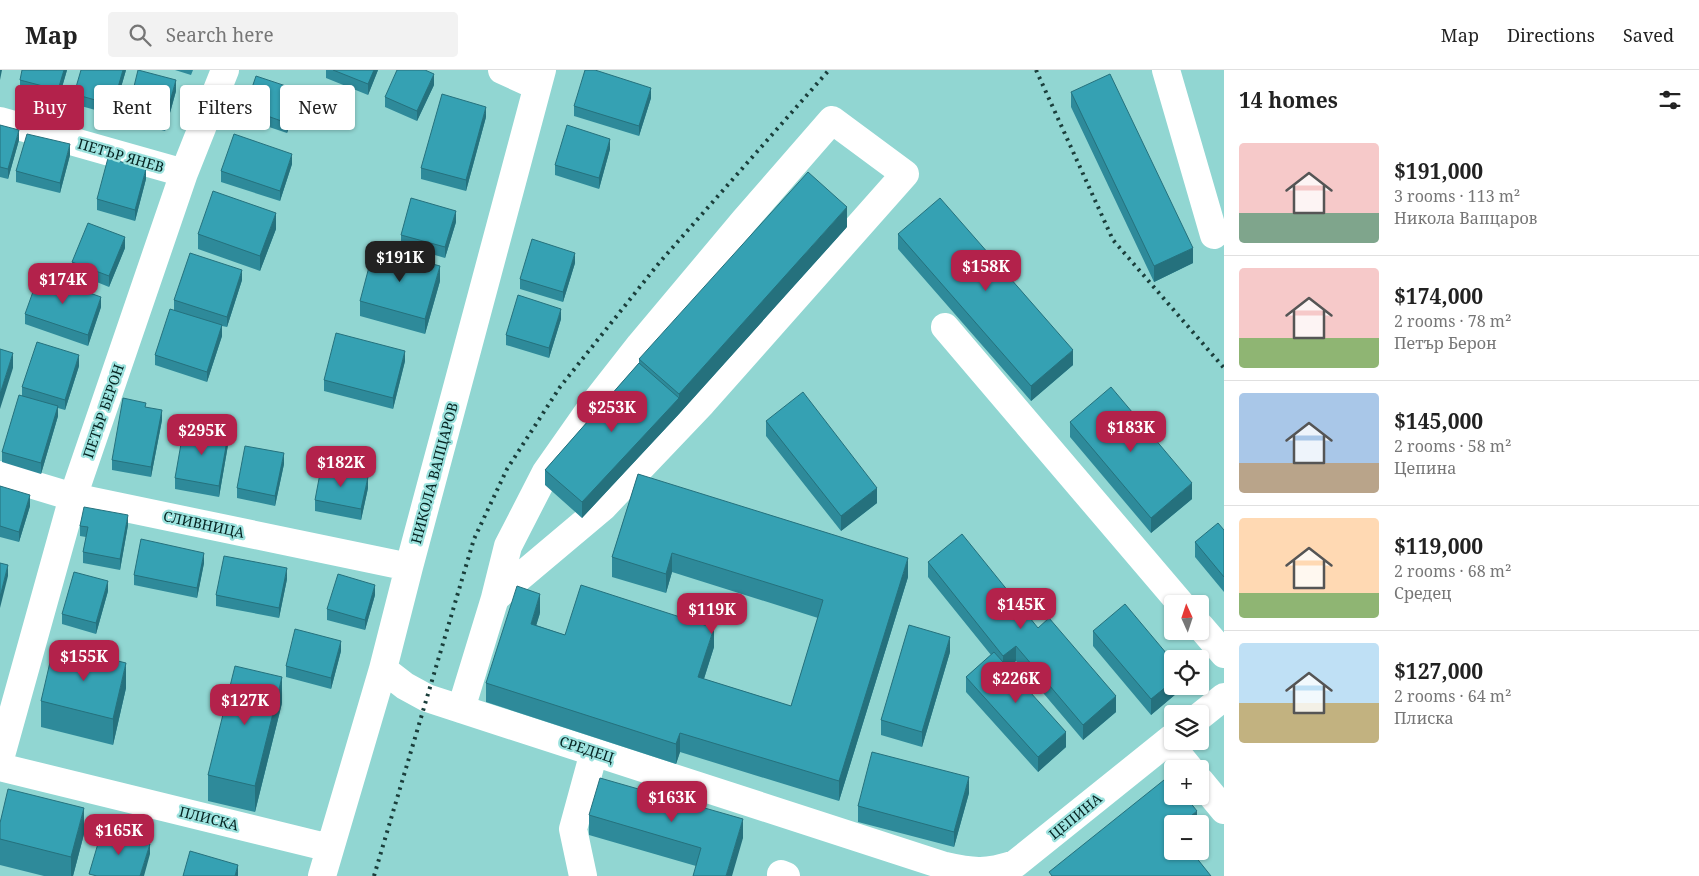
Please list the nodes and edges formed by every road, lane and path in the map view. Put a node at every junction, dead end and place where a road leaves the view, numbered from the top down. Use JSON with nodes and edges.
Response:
{"nodes":[{"id":1,"x":225,"y":70,"type":"edge"},
{"id":2,"x":502,"y":70,"type":"edge"},
{"id":3,"x":1166,"y":70,"type":"edge"},
{"id":4,"x":540,"y":78,"type":"edge"},
{"id":5,"x":0,"y":121,"type":"edge"},
{"id":6,"x":184,"y":173,"type":"junction"},
{"id":7,"x":1214,"y":235,"type":"dead end"},
{"id":8,"x":945,"y":327,"type":"dead end"},
{"id":9,"x":0,"y":475,"type":"edge"},
{"id":10,"x":73,"y":497,"type":"junction"},
{"id":11,"x":409,"y":567,"type":"junction"},
{"id":12,"x":1173,"y":595,"type":"edge"},
{"id":13,"x":494,"y":598,"type":"junction"},
{"id":14,"x":1209,"y":636,"type":"edge"},
{"id":15,"x":1224,"y":654,"type":"edge"},
{"id":16,"x":383,"y":669,"type":"junction"},
{"id":17,"x":1224,"y":697,"type":"edge"},
{"id":18,"x":461,"y":709,"type":"junction"},
{"id":19,"x":1209,"y":709,"type":"edge"},
{"id":20,"x":1164,"y":745,"type":"edge"},
{"id":21,"x":594,"y":752,"type":"junction"},
{"id":22,"x":0,"y":759,"type":"edge"},
{"id":23,"x":0,"y":767,"type":"edge"},
{"id":24,"x":1209,"y":792,"type":"edge"},
{"id":25,"x":1224,"y":810,"type":"edge"},
{"id":26,"x":330,"y":848,"type":"junction"},
{"id":27,"x":1013,"y":870,"type":"edge"},
{"id":28,"x":951,"y":871,"type":"edge"},
{"id":29,"x":322,"y":876,"type":"edge"},
{"id":30,"x":583,"y":876,"type":"edge"}],
"edges":[{"from":1,"to":6,"type":"street","name":"ПЕТЪР БЕРОН"},
{"from":2,"to":4,"type":"street"},
{"from":3,"to":7,"type":"street"},
{"from":4,"to":11,"type":"street","name":"НИКОЛА ВАПЦАРОВ"},
{"from":5,"to":6,"type":"street","name":"ПЕТЪР ЯНЕВ"},
{"from":6,"to":10,"type":"street","name":"ПЕТЪР БЕРОН"},
{"from":8,"to":12,"type":"street"},
{"from":9,"to":10,"type":"street","name":"СЛИВНИЦА"},
{"from":10,"to":11,"type":"street","name":"СЛИВНИЦА"},
{"from":10,"to":22,"type":"street","name":"ПЕТЪР БЕРОН"},
{"from":11,"to":16,"type":"street","name":"НИКОЛА ВАПЦАРОВ"},
{"from":13,"to":13,"type":"street"},
{"from":13,"to":18,"type":"street"},
{"from":14,"to":15,"type":"street"},
{"from":16,"to":18,"type":"street","name":"СРЕДЕЦ"},
{"from":16,"to":26,"type":"street","name":"НИКОЛА ВАПЦАРОВ"},
{"from":17,"to":19,"type":"street"},
{"from":18,"to":21,"type":"street","name":"СРЕДЕЦ"},
{"from":20,"to":27,"type":"street","name":"ЦЕПИНА"},
{"from":21,"to":28,"type":"street","name":"СРЕДЕЦ"},
{"from":21,"to":30,"type":"street"},
{"from":23,"to":26,"type":"street","name":"ПЛИСКА"},
{"from":24,"to":25,"type":"street"},
{"from":26,"to":29,"type":"street","name":"НИКОЛА ВАПЦАРОВ"},
{"from":27,"to":28,"type":"street","name":"ЦЕПИНА"}]}
